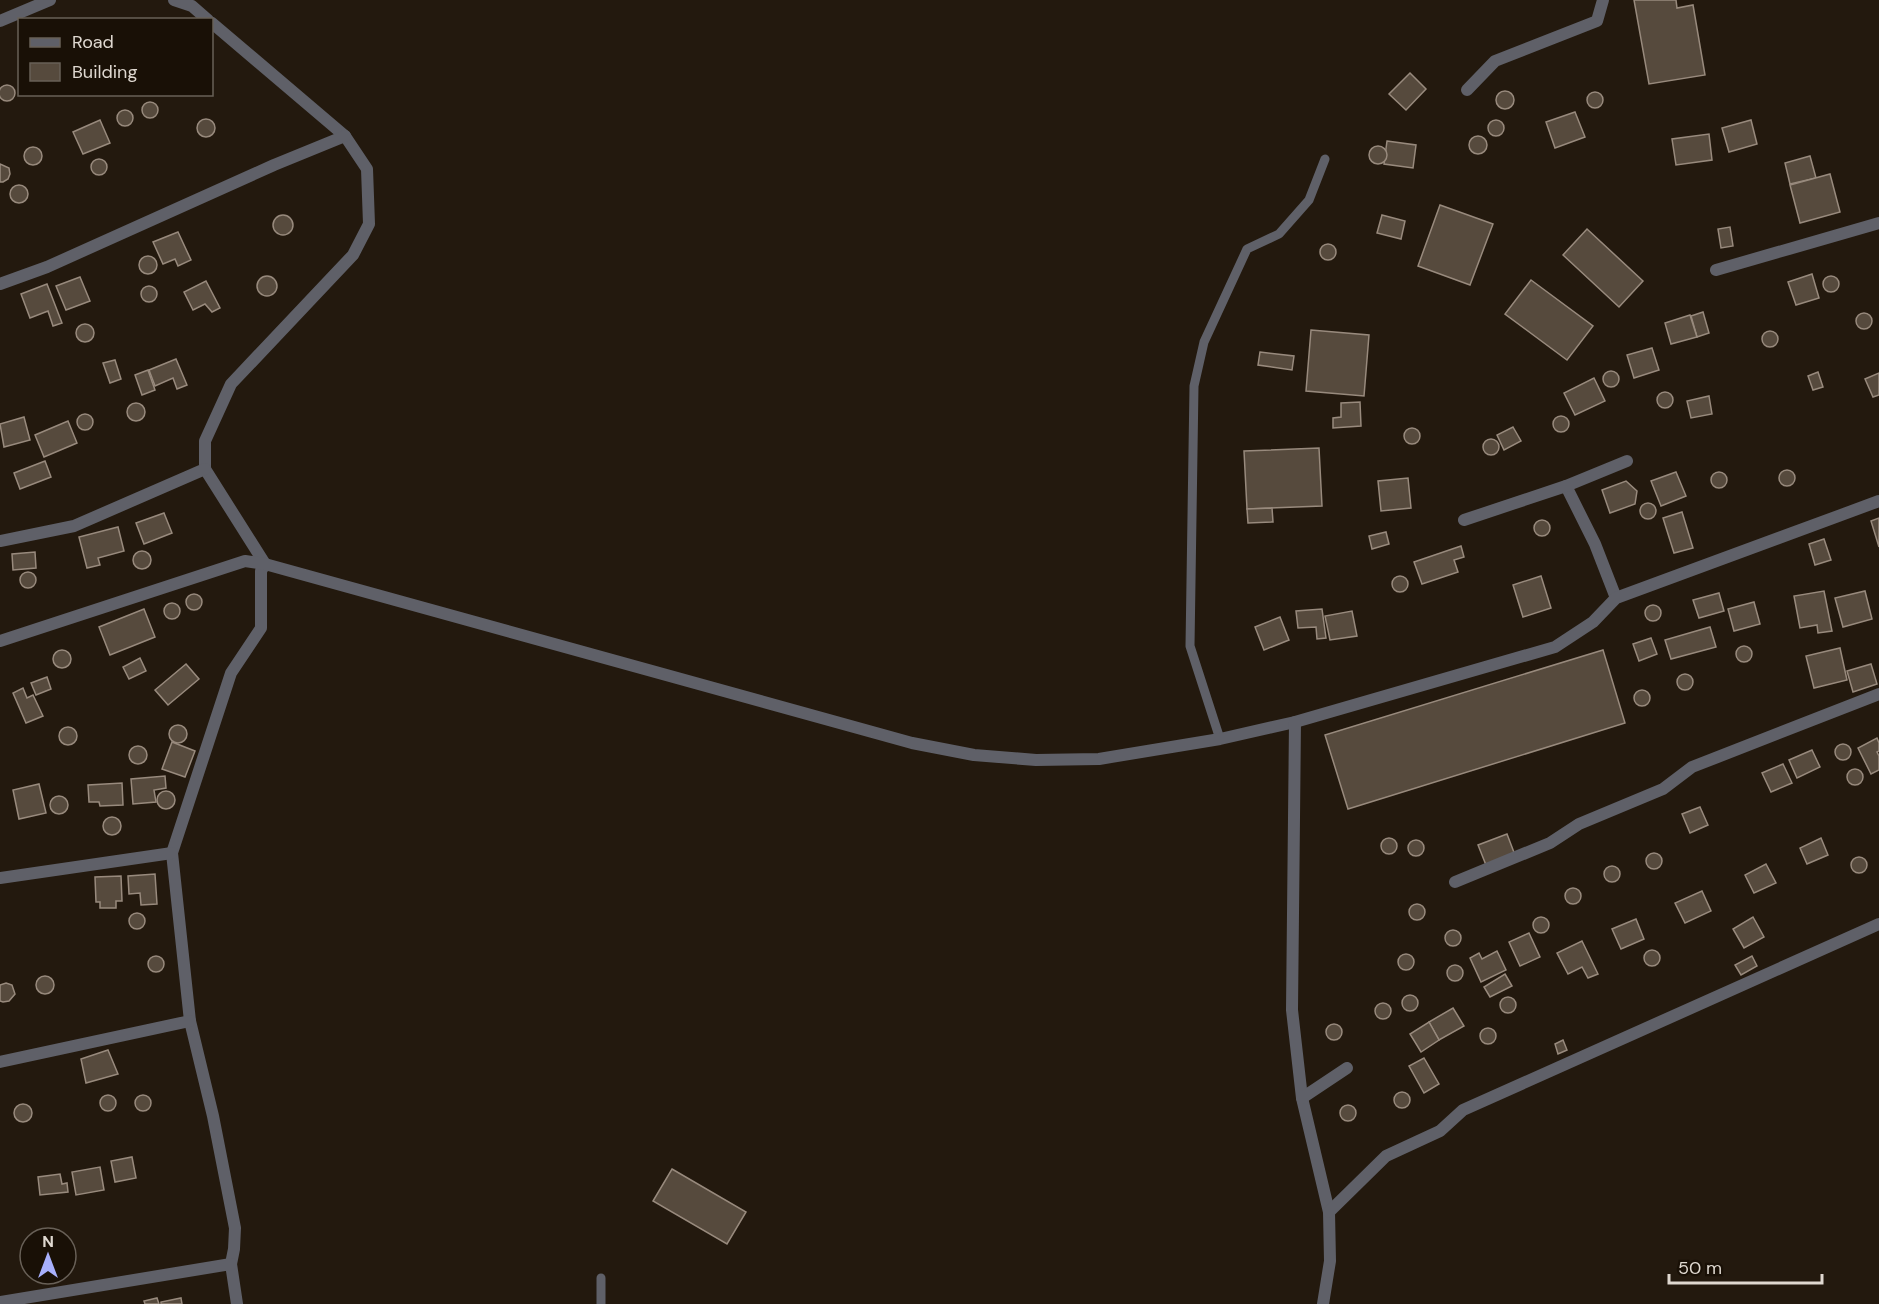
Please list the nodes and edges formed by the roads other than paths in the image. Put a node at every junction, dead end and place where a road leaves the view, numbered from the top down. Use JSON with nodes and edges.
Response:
{"nodes":[{"id":1,"x":50,"y":0,"type":"edge"},
{"id":2,"x":174,"y":0,"type":"edge"},
{"id":3,"x":1603,"y":0,"type":"edge"},
{"id":4,"x":191,"y":3,"type":"edge"},
{"id":5,"x":206,"y":18,"type":"edge"},
{"id":6,"x":0,"y":21,"type":"edge"},
{"id":7,"x":213,"y":24,"type":"edge"},
{"id":8,"x":1467,"y":90,"type":"dead end"},
{"id":9,"x":345,"y":136,"type":"junction"},
{"id":10,"x":1325,"y":159,"type":"dead end"},
{"id":11,"x":1879,"y":223,"type":"edge"},
{"id":12,"x":1716,"y":270,"type":"dead end"},
{"id":13,"x":0,"y":284,"type":"edge"},
{"id":14,"x":1627,"y":461,"type":"dead end"},
{"id":15,"x":206,"y":469,"type":"junction"},
{"id":16,"x":1566,"y":486,"type":"junction"},
{"id":17,"x":1879,"y":501,"type":"edge"},
{"id":18,"x":1464,"y":520,"type":"dead end"},
{"id":19,"x":0,"y":541,"type":"edge"},
{"id":20,"x":265,"y":564,"type":"junction"},
{"id":21,"x":1616,"y":598,"type":"junction"},
{"id":22,"x":0,"y":641,"type":"edge"},
{"id":23,"x":1879,"y":694,"type":"edge"},
{"id":24,"x":1295,"y":722,"type":"junction"},
{"id":25,"x":1220,"y":739,"type":"junction"},
{"id":26,"x":172,"y":853,"type":"junction"},
{"id":27,"x":0,"y":878,"type":"edge"},
{"id":28,"x":1455,"y":882,"type":"dead end"},
{"id":29,"x":1879,"y":924,"type":"edge"},
{"id":30,"x":190,"y":1021,"type":"junction"},
{"id":31,"x":0,"y":1062,"type":"edge"},
{"id":32,"x":1347,"y":1068,"type":"dead end"},
{"id":33,"x":1302,"y":1098,"type":"junction"},
{"id":34,"x":1329,"y":1212,"type":"junction"},
{"id":35,"x":231,"y":1264,"type":"junction"},
{"id":36,"x":601,"y":1278,"type":"dead end"},
{"id":37,"x":0,"y":1302,"type":"edge"},
{"id":38,"x":237,"y":1304,"type":"edge"},
{"id":39,"x":601,"y":1304,"type":"edge"},
{"id":40,"x":1323,"y":1304,"type":"edge"}],
"edges":[{"from":1,"to":6,"type":"street"},
{"from":2,"to":4,"type":"street"},
{"from":3,"to":8,"type":"street"},
{"from":4,"to":5,"type":"street"},
{"from":7,"to":9,"type":"street"},
{"from":9,"to":13,"type":"street"},
{"from":9,"to":15,"type":"street"},
{"from":10,"to":25,"type":"lane"},
{"from":11,"to":12,"type":"street"},
{"from":14,"to":16,"type":"street"},
{"from":15,"to":19,"type":"street"},
{"from":15,"to":20,"type":"street"},
{"from":16,"to":18,"type":"street"},
{"from":16,"to":21,"type":"street"},
{"from":17,"to":21,"type":"street"},
{"from":20,"to":22,"type":"street"},
{"from":20,"to":25,"type":"street"},
{"from":20,"to":26,"type":"street"},
{"from":21,"to":24,"type":"street"},
{"from":23,"to":28,"type":"street"},
{"from":24,"to":25,"type":"street"},
{"from":24,"to":33,"type":"street"},
{"from":26,"to":27,"type":"street"},
{"from":26,"to":30,"type":"street"},
{"from":29,"to":34,"type":"street"},
{"from":30,"to":31,"type":"street"},
{"from":30,"to":35,"type":"street"},
{"from":32,"to":33,"type":"street"},
{"from":33,"to":34,"type":"street"},
{"from":34,"to":40,"type":"street"},
{"from":35,"to":37,"type":"street"},
{"from":35,"to":38,"type":"street"},
{"from":36,"to":39,"type":"lane"}]}
